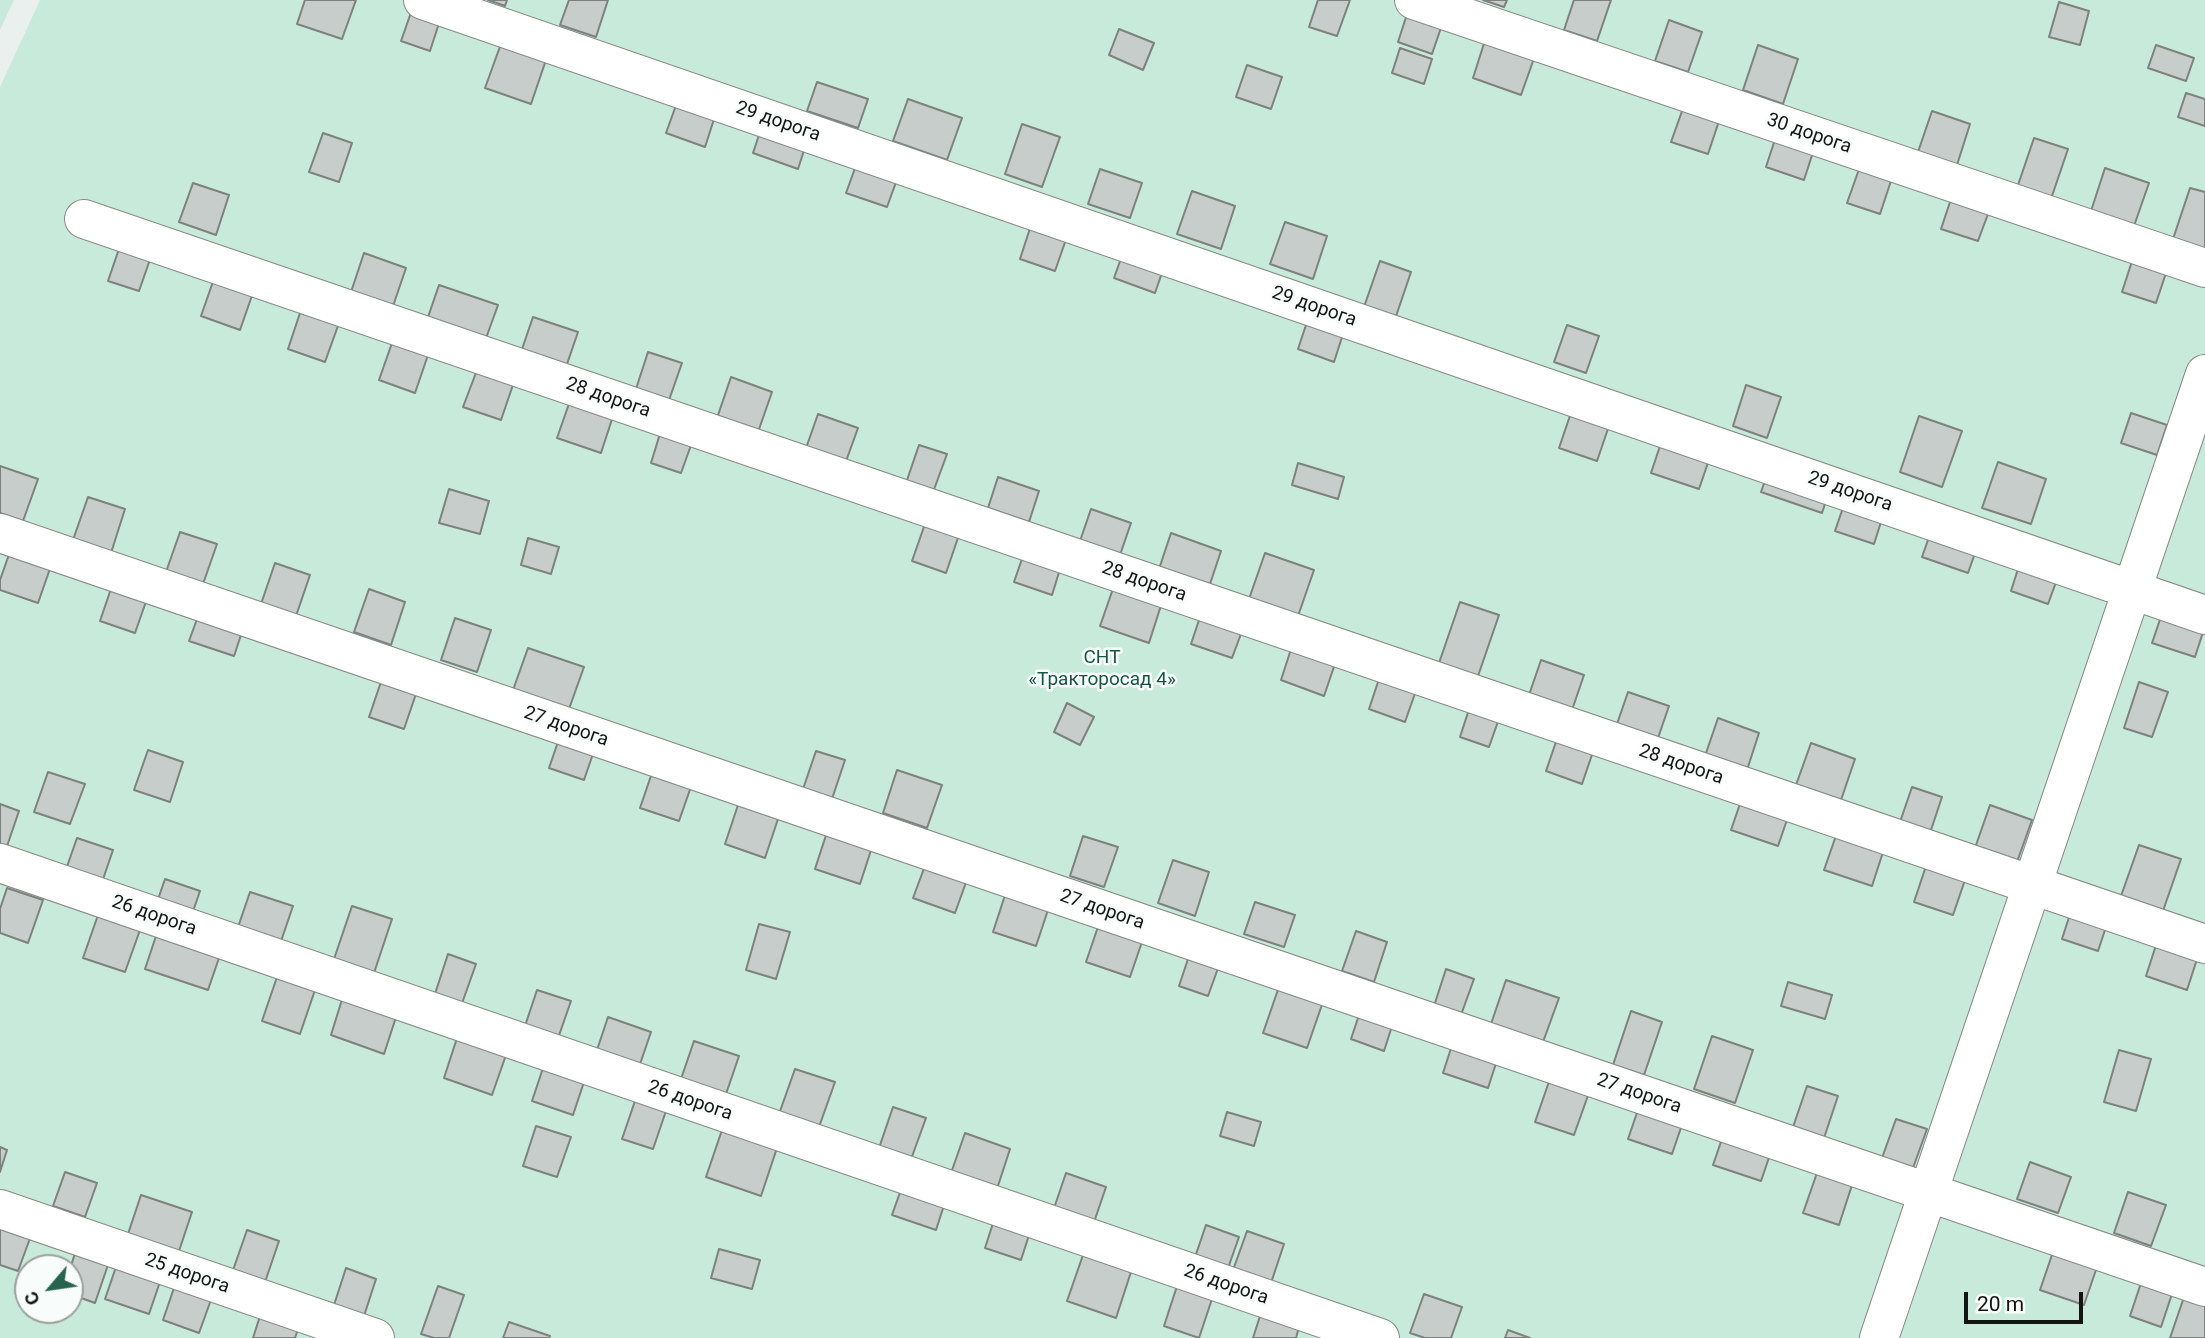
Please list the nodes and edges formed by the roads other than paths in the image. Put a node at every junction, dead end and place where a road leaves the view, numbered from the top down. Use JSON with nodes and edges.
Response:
{"nodes":[{"id":1,"x":423,"y":0,"type":"edge"},
{"id":2,"x":1413,"y":0,"type":"edge"},
{"id":3,"x":84,"y":219,"type":"dead end"},
{"id":4,"x":2205,"y":268,"type":"edge"},
{"id":5,"x":2205,"y":374,"type":"edge"},
{"id":6,"x":0,"y":533,"type":"edge"},
{"id":7,"x":2132,"y":590,"type":"junction"},
{"id":8,"x":2205,"y":615,"type":"edge"},
{"id":9,"x":0,"y":863,"type":"edge"},
{"id":10,"x":2032,"y":885,"type":"junction"},
{"id":11,"x":2205,"y":944,"type":"edge"},
{"id":12,"x":1928,"y":1192,"type":"junction"},
{"id":13,"x":0,"y":1209,"type":"edge"},
{"id":14,"x":2205,"y":1287,"type":"edge"},
{"id":15,"x":375,"y":1338,"type":"edge"},
{"id":16,"x":1380,"y":1338,"type":"edge"},
{"id":17,"x":1879,"y":1338,"type":"edge"}],
"edges":[{"from":1,"to":7,"type":"street","name":"29 дорога"},
{"from":2,"to":4,"type":"street","name":"30 дорога"},
{"from":3,"to":10,"type":"street","name":"28 дорога"},
{"from":5,"to":7,"type":"street"},
{"from":6,"to":12,"type":"street","name":"27 дорога"},
{"from":7,"to":8,"type":"street","name":"29 дорога"},
{"from":7,"to":10,"type":"street"},
{"from":9,"to":16,"type":"street","name":"26 дорога"},
{"from":10,"to":11,"type":"street","name":"28 дорога"},
{"from":10,"to":12,"type":"street"},
{"from":12,"to":14,"type":"street","name":"27 дорога"},
{"from":12,"to":17,"type":"street"},
{"from":13,"to":15,"type":"street","name":"25 дорога"}]}
